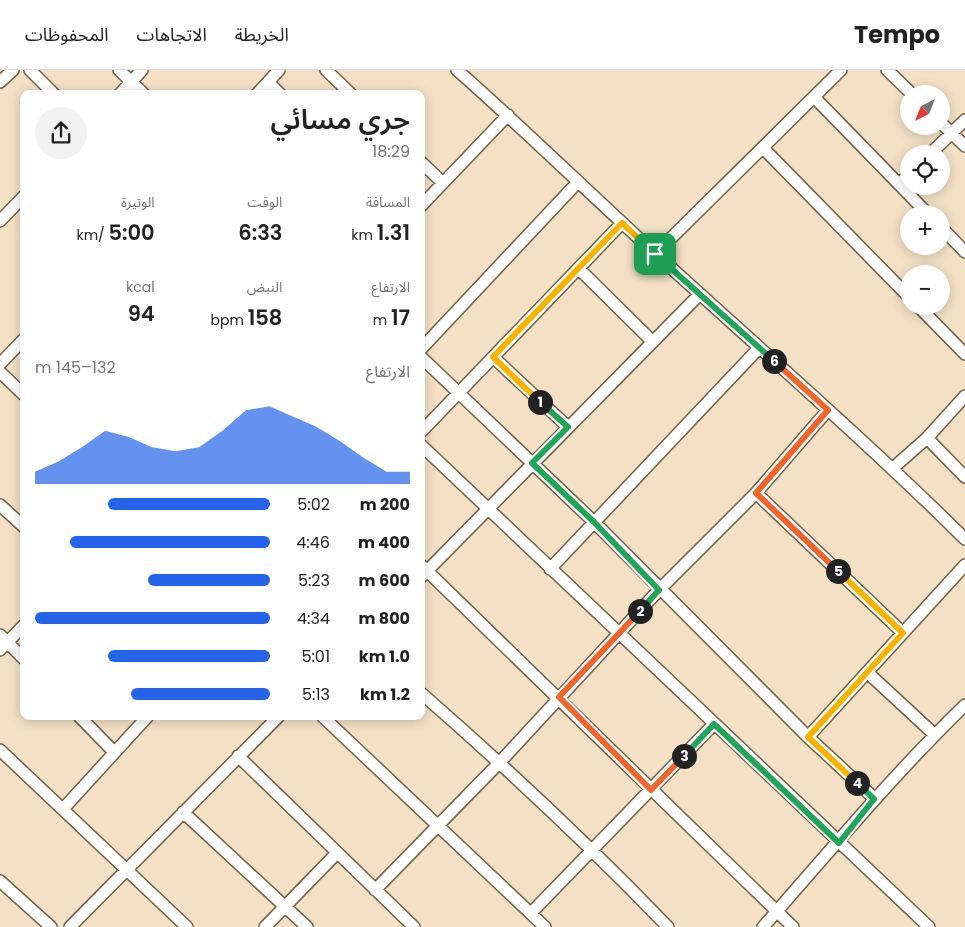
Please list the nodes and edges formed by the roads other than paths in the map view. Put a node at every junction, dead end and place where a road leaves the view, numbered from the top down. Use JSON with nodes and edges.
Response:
{"nodes":[{"id":1,"x":13,"y":70,"type":"edge"},
{"id":2,"x":30,"y":70,"type":"edge"},
{"id":3,"x":119,"y":70,"type":"edge"},
{"id":4,"x":142,"y":70,"type":"edge"},
{"id":5,"x":279,"y":70,"type":"edge"},
{"id":6,"x":326,"y":70,"type":"edge"},
{"id":7,"x":457,"y":70,"type":"edge"},
{"id":8,"x":841,"y":70,"type":"edge"},
{"id":9,"x":888,"y":70,"type":"edge"},
{"id":10,"x":131,"y":81,"type":"junction"},
{"id":11,"x":0,"y":82,"type":"edge"},
{"id":12,"x":268,"y":82,"type":"junction"},
{"id":13,"x":903,"y":85,"type":"edge"},
{"id":14,"x":50,"y":90,"type":"edge"},
{"id":15,"x":123,"y":90,"type":"edge"},
{"id":16,"x":140,"y":90,"type":"edge"},
{"id":17,"x":261,"y":90,"type":"edge"},
{"id":18,"x":276,"y":90,"type":"edge"},
{"id":19,"x":347,"y":90,"type":"edge"},
{"id":20,"x":814,"y":97,"type":"junction"},
{"id":21,"x":508,"y":115,"type":"junction"},
{"id":22,"x":965,"y":120,"type":"edge"},
{"id":23,"x":952,"y":133,"type":"junction"},
{"id":24,"x":939,"y":145,"type":"edge"},
{"id":25,"x":965,"y":146,"type":"edge"},
{"id":26,"x":763,"y":148,"type":"junction"},
{"id":27,"x":425,"y":166,"type":"edge"},
{"id":28,"x":577,"y":182,"type":"junction"},
{"id":29,"x":443,"y":183,"type":"junction"},
{"id":30,"x":899,"y":184,"type":"joint"},
{"id":31,"x":20,"y":200,"type":"edge"},
{"id":32,"x":425,"y":202,"type":"edge"},
{"id":33,"x":919,"y":205,"type":"edge"},
{"id":34,"x":0,"y":221,"type":"edge"},
{"id":35,"x":622,"y":223,"type":"junction"},
{"id":36,"x":950,"y":236,"type":"edge"},
{"id":37,"x":965,"y":252,"type":"edge"},
{"id":38,"x":655,"y":254,"type":"junction"},
{"id":39,"x":579,"y":269,"type":"junction"},
{"id":40,"x":900,"y":288,"type":"edge"},
{"id":41,"x":700,"y":294,"type":"junction"},
{"id":42,"x":927,"y":315,"type":"edge"},
{"id":43,"x":653,"y":342,"type":"junction"},
{"id":44,"x":20,"y":343,"type":"edge"},
{"id":45,"x":425,"y":345,"type":"edge"},
{"id":46,"x":759,"y":348,"type":"junction"},
{"id":47,"x":965,"y":354,"type":"edge"},
{"id":48,"x":493,"y":357,"type":"junction"},
{"id":49,"x":425,"y":361,"type":"edge"},
{"id":50,"x":0,"y":364,"type":"edge"},
{"id":51,"x":0,"y":372,"type":"edge"},
{"id":52,"x":20,"y":391,"type":"edge"},
{"id":53,"x":458,"y":393,"type":"junction"},
{"id":54,"x":965,"y":396,"type":"edge"},
{"id":55,"x":828,"y":410,"type":"junction"},
{"id":56,"x":568,"y":427,"type":"junction"},
{"id":57,"x":425,"y":428,"type":"edge"},
{"id":58,"x":927,"y":438,"type":"junction"},
{"id":59,"x":425,"y":449,"type":"edge"},
{"id":60,"x":532,"y":463,"type":"junction"},
{"id":61,"x":893,"y":468,"type":"junction"},
{"id":62,"x":965,"y":477,"type":"edge"},
{"id":63,"x":756,"y":493,"type":"junction"},
{"id":64,"x":0,"y":505,"type":"edge"},
{"id":65,"x":487,"y":509,"type":"junction"},
{"id":66,"x":20,"y":522,"type":"edge"},
{"id":67,"x":594,"y":522,"type":"junction"},
{"id":68,"x":965,"y":539,"type":"edge"},
{"id":69,"x":965,"y":565,"type":"edge"},
{"id":70,"x":425,"y":569,"type":"edge"},
{"id":71,"x":550,"y":569,"type":"junction"},
{"id":72,"x":425,"y":573,"type":"edge"},
{"id":73,"x":659,"y":590,"type":"junction"},
{"id":74,"x":20,"y":628,"type":"edge"},
{"id":75,"x":903,"y":633,"type":"junction"},
{"id":76,"x":619,"y":634,"type":"junction"},
{"id":77,"x":2,"y":642,"type":"edge"},
{"id":78,"x":20,"y":656,"type":"edge"},
{"id":79,"x":867,"y":672,"type":"junction"},
{"id":80,"x":425,"y":696,"type":"edge"},
{"id":81,"x":559,"y":697,"type":"junction"},
{"id":82,"x":965,"y":705,"type":"edge"},
{"id":83,"x":83,"y":720,"type":"edge"},
{"id":84,"x":144,"y":720,"type":"edge"},
{"id":85,"x":275,"y":720,"type":"edge"},
{"id":86,"x":326,"y":720,"type":"edge"},
{"id":87,"x":714,"y":724,"type":"junction"},
{"id":88,"x":934,"y":735,"type":"junction"},
{"id":89,"x":808,"y":737,"type":"junction"},
{"id":90,"x":0,"y":750,"type":"edge"},
{"id":91,"x":114,"y":752,"type":"junction"},
{"id":92,"x":238,"y":756,"type":"junction"},
{"id":93,"x":500,"y":762,"type":"junction"},
{"id":94,"x":651,"y":790,"type":"junction"},
{"id":95,"x":874,"y":799,"type":"junction"},
{"id":96,"x":63,"y":809,"type":"junction"},
{"id":97,"x":183,"y":812,"type":"junction"},
{"id":98,"x":438,"y":824,"type":"junction"},
{"id":99,"x":839,"y":843,"type":"junction"},
{"id":100,"x":593,"y":849,"type":"junction"},
{"id":101,"x":337,"y":853,"type":"junction"},
{"id":102,"x":127,"y":869,"type":"junction"},
{"id":103,"x":0,"y":881,"type":"edge"},
{"id":104,"x":374,"y":890,"type":"junction"},
{"id":105,"x":286,"y":906,"type":"junction"},
{"id":106,"x":777,"y":911,"type":"junction"},
{"id":107,"x":531,"y":913,"type":"junction"},
{"id":108,"x":51,"y":927,"type":"edge"},
{"id":109,"x":70,"y":927,"type":"edge"},
{"id":110,"x":187,"y":927,"type":"edge"},
{"id":111,"x":265,"y":927,"type":"edge"},
{"id":112,"x":307,"y":927,"type":"edge"},
{"id":113,"x":414,"y":927,"type":"edge"},
{"id":114,"x":545,"y":927,"type":"edge"},
{"id":115,"x":668,"y":927,"type":"edge"},
{"id":116,"x":763,"y":927,"type":"edge"},
{"id":117,"x":793,"y":927,"type":"edge"},
{"id":118,"x":929,"y":927,"type":"edge"}],
"edges":[{"from":1,"to":11,"type":"street"},
{"from":2,"to":14,"type":"street"},
{"from":3,"to":10,"type":"street"},
{"from":4,"to":10,"type":"street"},
{"from":5,"to":12,"type":"street"},
{"from":6,"to":19,"type":"street"},
{"from":7,"to":21,"type":"street"},
{"from":8,"to":20,"type":"street"},
{"from":9,"to":13,"type":"street"},
{"from":10,"to":15,"type":"street"},
{"from":10,"to":16,"type":"street"},
{"from":12,"to":17,"type":"street"},
{"from":12,"to":18,"type":"street"},
{"from":20,"to":26,"type":"street"},
{"from":20,"to":30,"type":"street"},
{"from":21,"to":28,"type":"street"},
{"from":21,"to":29,"type":"street"},
{"from":22,"to":23,"type":"street"},
{"from":23,"to":24,"type":"street"},
{"from":23,"to":25,"type":"street"},
{"from":26,"to":38,"type":"street"},
{"from":26,"to":40,"type":"street"},
{"from":27,"to":29,"type":"street"},
{"from":28,"to":35,"type":"street"},
{"from":28,"to":45,"type":"street"},
{"from":29,"to":32,"type":"street"},
{"from":30,"to":33,"type":"street"},
{"from":31,"to":34,"type":"street"},
{"from":35,"to":38,"type":"street"},
{"from":35,"to":39,"type":"street"},
{"from":36,"to":37,"type":"street"},
{"from":38,"to":41,"type":"street"},
{"from":39,"to":43,"type":"street"},
{"from":39,"to":48,"type":"street"},
{"from":41,"to":43,"type":"street"},
{"from":41,"to":46,"type":"street"},
{"from":42,"to":47,"type":"street"},
{"from":43,"to":56,"type":"street"},
{"from":44,"to":50,"type":"street"},
{"from":46,"to":55,"type":"street"},
{"from":46,"to":67,"type":"street"},
{"from":48,"to":53,"type":"street"},
{"from":48,"to":56,"type":"street"},
{"from":49,"to":53,"type":"street"},
{"from":51,"to":52,"type":"street"},
{"from":53,"to":57,"type":"street"},
{"from":53,"to":60,"type":"street"},
{"from":54,"to":58,"type":"street"},
{"from":55,"to":61,"type":"street"},
{"from":55,"to":63,"type":"street"},
{"from":56,"to":60,"type":"street"},
{"from":58,"to":61,"type":"street"},
{"from":58,"to":62,"type":"street"},
{"from":59,"to":65,"type":"street"},
{"from":60,"to":65,"type":"street"},
{"from":60,"to":67,"type":"street"},
{"from":61,"to":68,"type":"street"},
{"from":63,"to":73,"type":"street"},
{"from":63,"to":75,"type":"street"},
{"from":64,"to":66,"type":"street"},
{"from":65,"to":70,"type":"street"},
{"from":65,"to":71,"type":"street"},
{"from":67,"to":71,"type":"street"},
{"from":67,"to":73,"type":"street"},
{"from":69,"to":75,"type":"street"},
{"from":71,"to":76,"type":"street"},
{"from":72,"to":81,"type":"street"},
{"from":73,"to":76,"type":"street"},
{"from":73,"to":89,"type":"street"},
{"from":74,"to":77,"type":"street"},
{"from":75,"to":79,"type":"street"},
{"from":76,"to":81,"type":"street"},
{"from":76,"to":87,"type":"street"},
{"from":77,"to":78,"type":"street"},
{"from":79,"to":88,"type":"street"},
{"from":79,"to":89,"type":"street"},
{"from":80,"to":93,"type":"street"},
{"from":81,"to":93,"type":"street"},
{"from":81,"to":94,"type":"street"},
{"from":82,"to":88,"type":"street"},
{"from":83,"to":91,"type":"street"},
{"from":84,"to":91,"type":"street"},
{"from":85,"to":92,"type":"street"},
{"from":86,"to":98,"type":"street"},
{"from":87,"to":94,"type":"street"},
{"from":87,"to":99,"type":"street"},
{"from":88,"to":95,"type":"street"},
{"from":89,"to":95,"type":"street"},
{"from":90,"to":96,"type":"street"},
{"from":91,"to":96,"type":"street"},
{"from":92,"to":97,"type":"street"},
{"from":92,"to":101,"type":"street"},
{"from":93,"to":98,"type":"street"},
{"from":93,"to":100,"type":"street"},
{"from":94,"to":100,"type":"street"},
{"from":94,"to":106,"type":"street"},
{"from":95,"to":99,"type":"street"},
{"from":96,"to":102,"type":"street"},
{"from":97,"to":102,"type":"street"},
{"from":97,"to":105,"type":"street"},
{"from":98,"to":104,"type":"street"},
{"from":98,"to":107,"type":"street"},
{"from":99,"to":106,"type":"street"},
{"from":99,"to":118,"type":"street"},
{"from":100,"to":107,"type":"street"},
{"from":100,"to":115,"type":"street"},
{"from":101,"to":104,"type":"street"},
{"from":101,"to":105,"type":"street"},
{"from":102,"to":109,"type":"street"},
{"from":102,"to":110,"type":"street"},
{"from":103,"to":108,"type":"street"},
{"from":104,"to":113,"type":"street"},
{"from":105,"to":111,"type":"street"},
{"from":105,"to":112,"type":"street"},
{"from":106,"to":116,"type":"street"},
{"from":106,"to":117,"type":"street"},
{"from":107,"to":114,"type":"street"}]}
